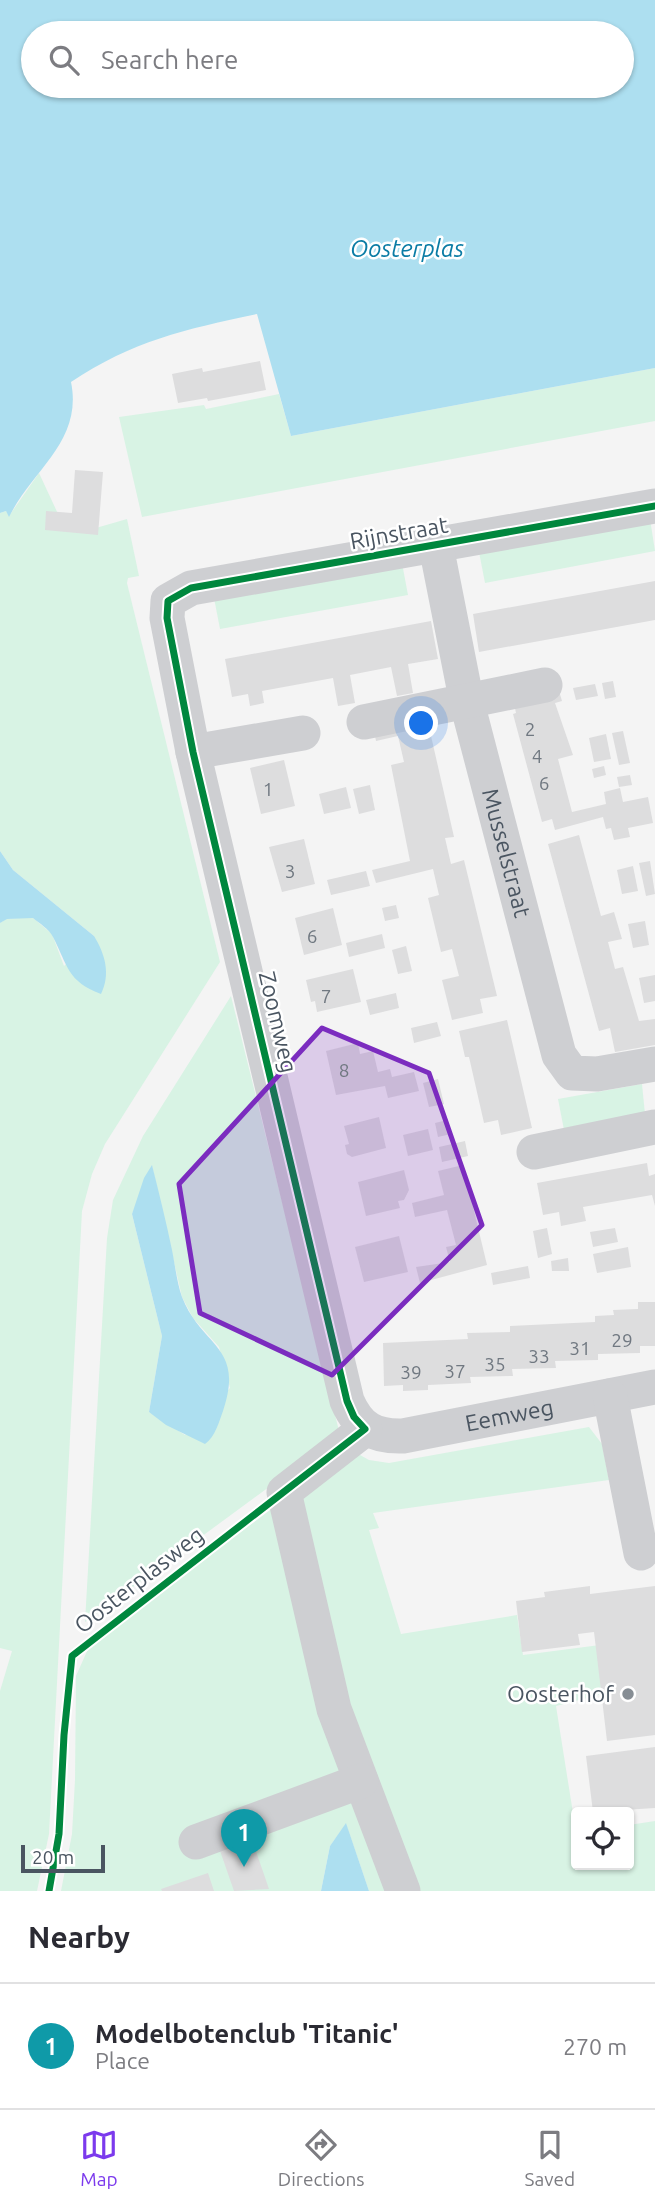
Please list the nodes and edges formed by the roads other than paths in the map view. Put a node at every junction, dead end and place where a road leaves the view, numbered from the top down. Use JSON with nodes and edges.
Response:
{"nodes":[{"id":1,"x":655,"y":506,"type":"edge"},
{"id":2,"x":436,"y":546,"type":"junction"},
{"id":3,"x":167,"y":618,"type":"joint"},
{"id":4,"x":545,"y":685,"type":"dead end"},
{"id":5,"x":467,"y":703,"type":"junction"},
{"id":6,"x":364,"y":722,"type":"dead end"},
{"id":7,"x":303,"y":733,"type":"dead end"},
{"id":8,"x":193,"y":752,"type":"junction"},
{"id":9,"x":654,"y":1071,"type":"edge"},
{"id":10,"x":655,"y":1127,"type":"edge"},
{"id":11,"x":534,"y":1152,"type":"dead end"},
{"id":12,"x":655,"y":1387,"type":"edge"},
{"id":13,"x":610,"y":1396,"type":"junction"},
{"id":14,"x":365,"y":1429,"type":"junction"},
{"id":15,"x":641,"y":1553,"type":"dead end"},
{"id":16,"x":361,"y":1781,"type":"junction"},
{"id":17,"x":196,"y":1842,"type":"dead end"},
{"id":18,"x":403,"y":1891,"type":"edge"}],
"edges":[{"from":1,"to":2,"type":"street","name":"Rijnstraat"},
{"from":2,"to":3,"type":"street","name":"Rijnstraat"},
{"from":2,"to":5,"type":"street","name":"Musselstraat"},
{"from":3,"to":8,"type":"street","name":"Zoomweg"},
{"from":4,"to":5,"type":"street"},
{"from":5,"to":6,"type":"street"},
{"from":5,"to":9,"type":"street","name":"Musselstraat"},
{"from":7,"to":8,"type":"street"},
{"from":8,"to":14,"type":"street","name":"Zoomweg"},
{"from":10,"to":11,"type":"street"},
{"from":12,"to":13,"type":"street","name":"Eemweg"},
{"from":13,"to":14,"type":"street","name":"Eemweg"},
{"from":13,"to":15,"type":"street"},
{"from":14,"to":16,"type":"street"},
{"from":16,"to":17,"type":"street"},
{"from":16,"to":18,"type":"street"}]}
